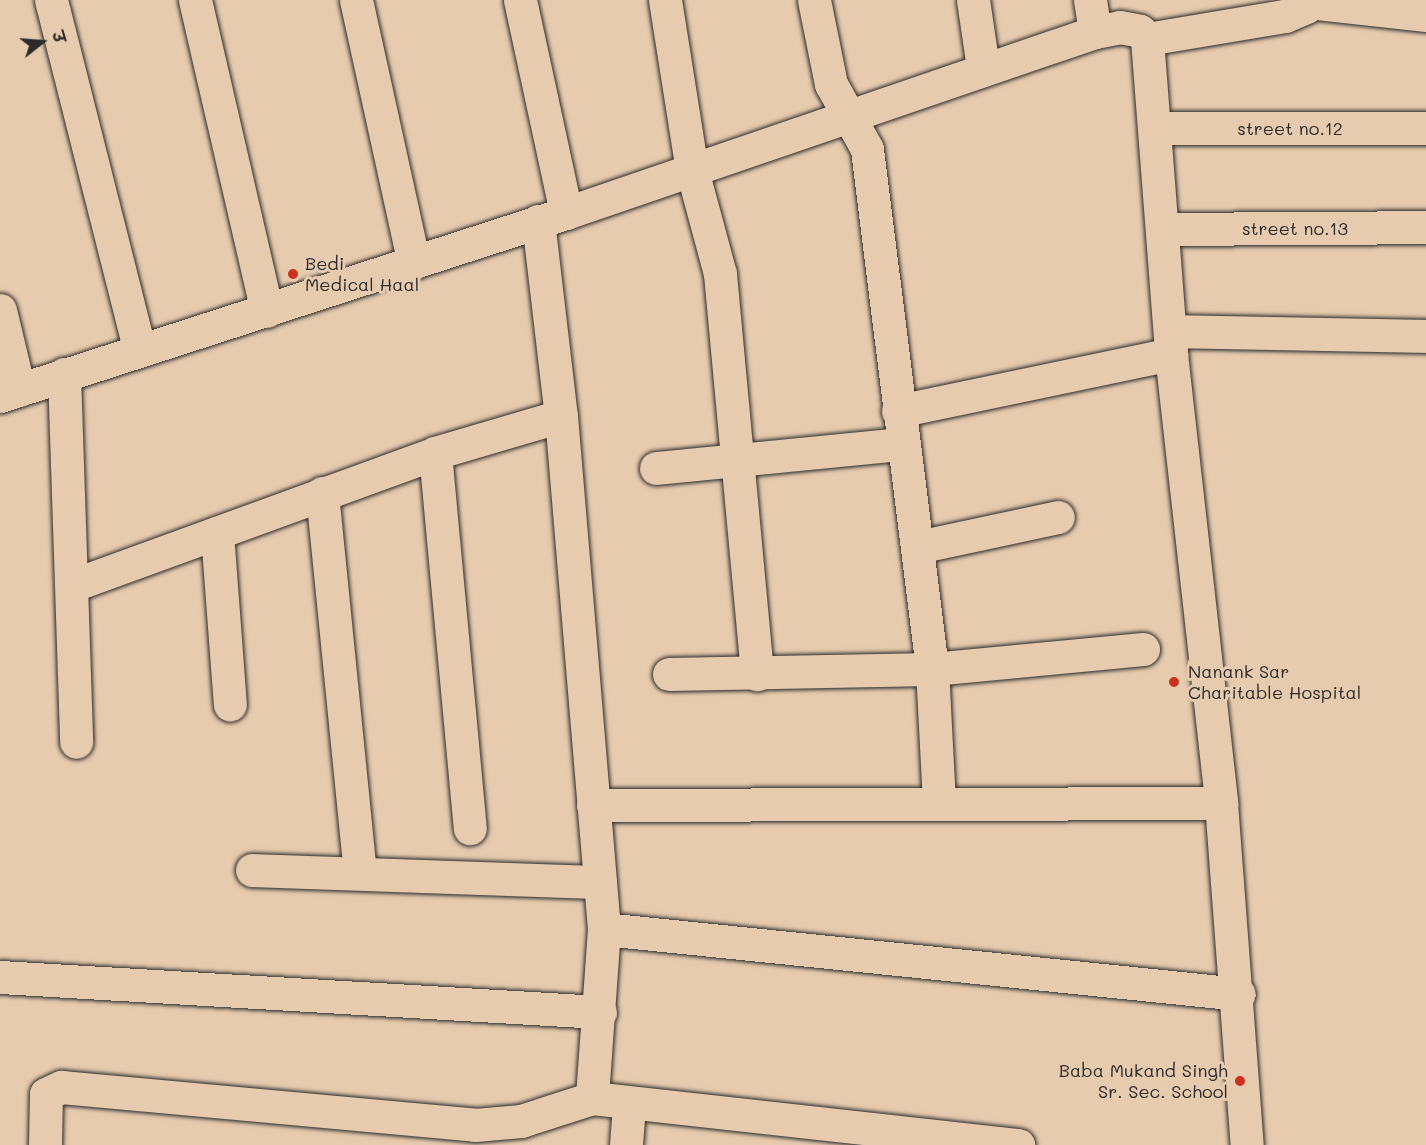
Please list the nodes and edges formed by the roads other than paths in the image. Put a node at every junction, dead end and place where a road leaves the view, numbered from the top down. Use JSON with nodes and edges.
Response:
{"nodes":[{"id":1,"x":51,"y":0,"type":"edge"},
{"id":2,"x":195,"y":0,"type":"edge"},
{"id":3,"x":356,"y":0,"type":"edge"},
{"id":4,"x":520,"y":0,"type":"edge"},
{"id":5,"x":665,"y":0,"type":"edge"},
{"id":6,"x":814,"y":0,"type":"edge"},
{"id":7,"x":973,"y":0,"type":"edge"},
{"id":8,"x":1090,"y":0,"type":"edge"},
{"id":9,"x":1308,"y":1,"type":"edge"},
{"id":10,"x":1426,"y":15,"type":"edge"},
{"id":11,"x":1095,"y":32,"type":"junction"},
{"id":12,"x":1147,"y":39,"type":"junction"},
{"id":13,"x":984,"y":68,"type":"junction"},
{"id":14,"x":849,"y":117,"type":"junction"},
{"id":15,"x":1155,"y":128,"type":"junction"},
{"id":16,"x":1426,"y":128,"type":"edge"},
{"id":17,"x":692,"y":170,"type":"junction"},
{"id":18,"x":552,"y":217,"type":"junction"},
{"id":19,"x":1426,"y":227,"type":"edge"},
{"id":20,"x":1163,"y":229,"type":"junction"},
{"id":21,"x":414,"y":263,"type":"junction"},
{"id":22,"x":0,"y":310,"type":"edge"},
{"id":23,"x":267,"y":311,"type":"junction"},
{"id":24,"x":1426,"y":336,"type":"edge"},
{"id":25,"x":1170,"y":343,"type":"junction"},
{"id":26,"x":139,"y":349,"type":"junction"},
{"id":27,"x":64,"y":374,"type":"junction"},
{"id":28,"x":10,"y":393,"type":"edge"},
{"id":29,"x":898,"y":411,"type":"junction"},
{"id":30,"x":561,"y":416,"type":"junction"},
{"id":31,"x":901,"y":444,"type":"junction"},
{"id":32,"x":435,"y":453,"type":"junction"},
{"id":33,"x":739,"y":461,"type":"junction"},
{"id":34,"x":656,"y":468,"type":"dead end"},
{"id":35,"x":322,"y":493,"type":"junction"},
{"id":36,"x":1058,"y":517,"type":"dead end"},
{"id":37,"x":217,"y":533,"type":"junction"},
{"id":38,"x":918,"y":547,"type":"junction"},
{"id":39,"x":73,"y":585,"type":"junction"},
{"id":40,"x":1143,"y":649,"type":"dead end"},
{"id":41,"x":932,"y":669,"type":"junction"},
{"id":42,"x":669,"y":674,"type":"dead end"},
{"id":43,"x":757,"y":674,"type":"junction"},
{"id":44,"x":230,"y":705,"type":"dead end"},
{"id":45,"x":75,"y":742,"type":"dead end"},
{"id":46,"x":939,"y":801,"type":"junction"},
{"id":47,"x":1221,"y":803,"type":"junction"},
{"id":48,"x":592,"y":804,"type":"junction"},
{"id":49,"x":470,"y":828,"type":"dead end"},
{"id":50,"x":252,"y":870,"type":"dead end"},
{"id":51,"x":360,"y":870,"type":"junction"},
{"id":52,"x":600,"y":882,"type":"junction"},
{"id":53,"x":604,"y":929,"type":"junction"},
{"id":54,"x":0,"y":977,"type":"edge"},
{"id":55,"x":1239,"y":994,"type":"junction"},
{"id":56,"x":600,"y":1012,"type":"junction"},
{"id":57,"x":592,"y":1098,"type":"junction"},
{"id":58,"x":629,"y":1105,"type":"junction"},
{"id":59,"x":45,"y":1145,"type":"edge"},
{"id":60,"x":626,"y":1145,"type":"edge"},
{"id":61,"x":1017,"y":1145,"type":"edge"},
{"id":62,"x":1247,"y":1145,"type":"edge"}],
"edges":[{"from":1,"to":26,"type":"street"},
{"from":2,"to":23,"type":"street"},
{"from":3,"to":21,"type":"street"},
{"from":4,"to":18,"type":"street"},
{"from":5,"to":17,"type":"street"},
{"from":6,"to":14,"type":"street"},
{"from":7,"to":13,"type":"street"},
{"from":8,"to":11,"type":"street"},
{"from":9,"to":10,"type":"street"},
{"from":9,"to":12,"type":"street"},
{"from":11,"to":12,"type":"street"},
{"from":11,"to":13,"type":"street"},
{"from":12,"to":15,"type":"street"},
{"from":13,"to":14,"type":"street"},
{"from":14,"to":17,"type":"street"},
{"from":14,"to":29,"type":"street"},
{"from":15,"to":16,"type":"street","name":"street no.12"},
{"from":15,"to":20,"type":"street"},
{"from":17,"to":18,"type":"street"},
{"from":17,"to":33,"type":"street"},
{"from":18,"to":21,"type":"street"},
{"from":18,"to":30,"type":"street"},
{"from":19,"to":20,"type":"street","name":"street no.13"},
{"from":20,"to":25,"type":"street"},
{"from":21,"to":23,"type":"street"},
{"from":22,"to":28,"type":"street"},
{"from":23,"to":26,"type":"street"},
{"from":24,"to":25,"type":"street"},
{"from":25,"to":29,"type":"street"},
{"from":25,"to":47,"type":"street"},
{"from":26,"to":27,"type":"street"},
{"from":27,"to":28,"type":"street"},
{"from":27,"to":39,"type":"street"},
{"from":29,"to":31,"type":"street"},
{"from":30,"to":32,"type":"street"},
{"from":30,"to":48,"type":"street"},
{"from":31,"to":33,"type":"street"},
{"from":31,"to":38,"type":"street"},
{"from":32,"to":35,"type":"street"},
{"from":32,"to":49,"type":"street"},
{"from":33,"to":34,"type":"street"},
{"from":33,"to":43,"type":"street"},
{"from":35,"to":37,"type":"street"},
{"from":35,"to":51,"type":"street"},
{"from":36,"to":38,"type":"street"},
{"from":37,"to":39,"type":"street"},
{"from":37,"to":44,"type":"street"},
{"from":38,"to":41,"type":"street"},
{"from":39,"to":45,"type":"street"},
{"from":40,"to":41,"type":"street"},
{"from":41,"to":43,"type":"street"},
{"from":41,"to":46,"type":"street"},
{"from":42,"to":43,"type":"street"},
{"from":46,"to":47,"type":"street"},
{"from":46,"to":48,"type":"street"},
{"from":47,"to":55,"type":"street"},
{"from":48,"to":52,"type":"street"},
{"from":50,"to":51,"type":"street"},
{"from":51,"to":52,"type":"street"},
{"from":52,"to":53,"type":"street"},
{"from":53,"to":55,"type":"street"},
{"from":53,"to":56,"type":"street"},
{"from":54,"to":56,"type":"street"},
{"from":55,"to":62,"type":"street"},
{"from":56,"to":57,"type":"street"},
{"from":57,"to":58,"type":"street"},
{"from":57,"to":59,"type":"street"},
{"from":58,"to":60,"type":"street"},
{"from":58,"to":61,"type":"street"}]}
